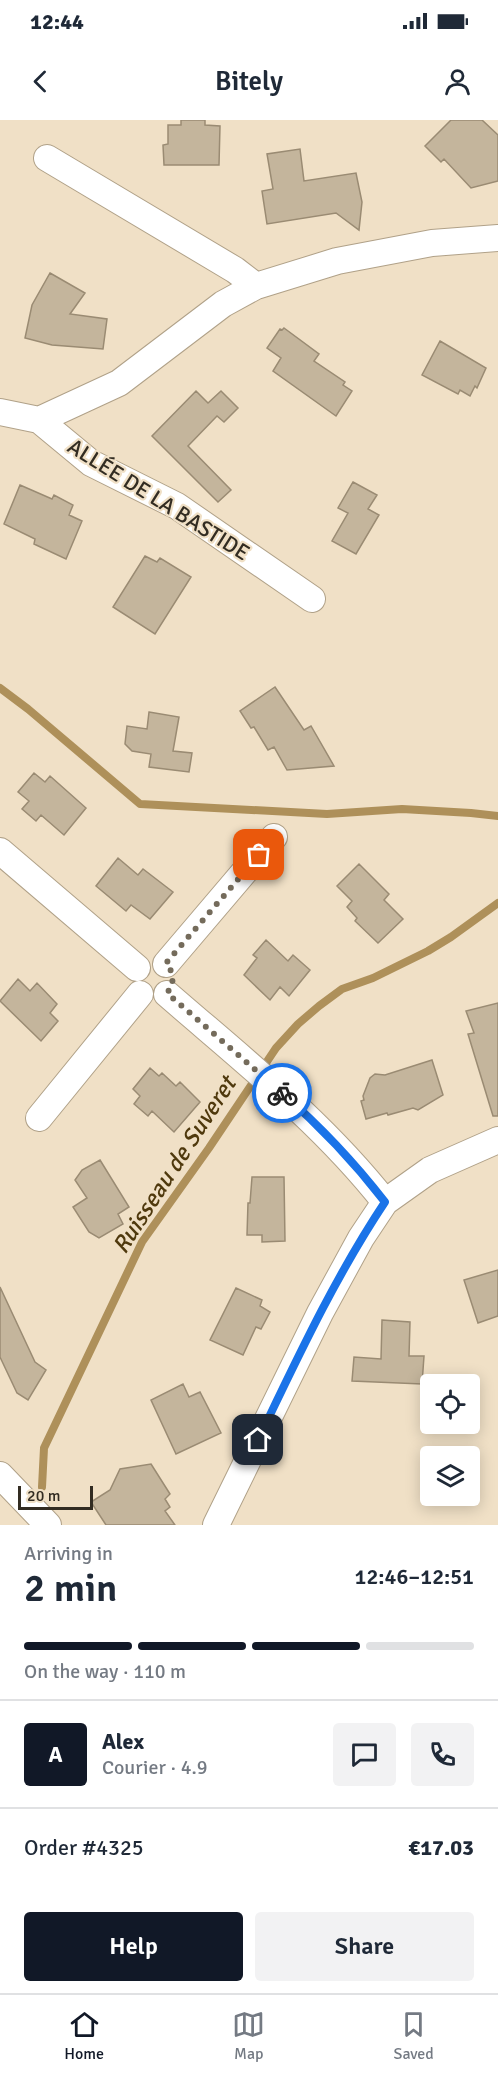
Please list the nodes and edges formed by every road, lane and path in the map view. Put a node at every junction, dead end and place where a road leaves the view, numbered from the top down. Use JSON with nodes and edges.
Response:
{"nodes":[{"id":1,"x":47,"y":158,"type":"dead end"},
{"id":2,"x":498,"y":238,"type":"edge"},
{"id":3,"x":256,"y":286,"type":"junction"},
{"id":4,"x":0,"y":412,"type":"edge"},
{"id":5,"x":39,"y":420,"type":"junction"},
{"id":6,"x":312,"y":599,"type":"dead end"},
{"id":7,"x":274,"y":837,"type":"dead end"},
{"id":8,"x":0,"y":851,"type":"edge"},
{"id":9,"x":166,"y":963,"type":"junction"},
{"id":10,"x":137,"y":968,"type":"junction"},
{"id":11,"x":167,"y":993,"type":"junction"},
{"id":12,"x":140,"y":994,"type":"junction"},
{"id":13,"x":39,"y":1118,"type":"dead end"},
{"id":14,"x":498,"y":1140,"type":"edge"},
{"id":15,"x":385,"y":1202,"type":"junction"},
{"id":16,"x":0,"y":1475,"type":"edge"},
{"id":17,"x":48,"y":1525,"type":"edge"},
{"id":18,"x":216,"y":1525,"type":"edge"}],
"edges":[{"from":1,"to":3,"type":"street"},
{"from":2,"to":3,"type":"street"},
{"from":3,"to":5,"type":"street"},
{"from":4,"to":5,"type":"street","name":"ALLÉE DE LA BASTIDE"},
{"from":5,"to":6,"type":"street","name":"ALLÉE DE LA BASTIDE"},
{"from":7,"to":9,"type":"street"},
{"from":8,"to":10,"type":"street"},
{"from":9,"to":10,"type":"street"},
{"from":9,"to":11,"type":"street"},
{"from":10,"to":12,"type":"street"},
{"from":11,"to":12,"type":"street"},
{"from":11,"to":15,"type":"street"},
{"from":12,"to":13,"type":"street"},
{"from":14,"to":15,"type":"street"},
{"from":15,"to":18,"type":"street"},
{"from":16,"to":17,"type":"street"}]}
